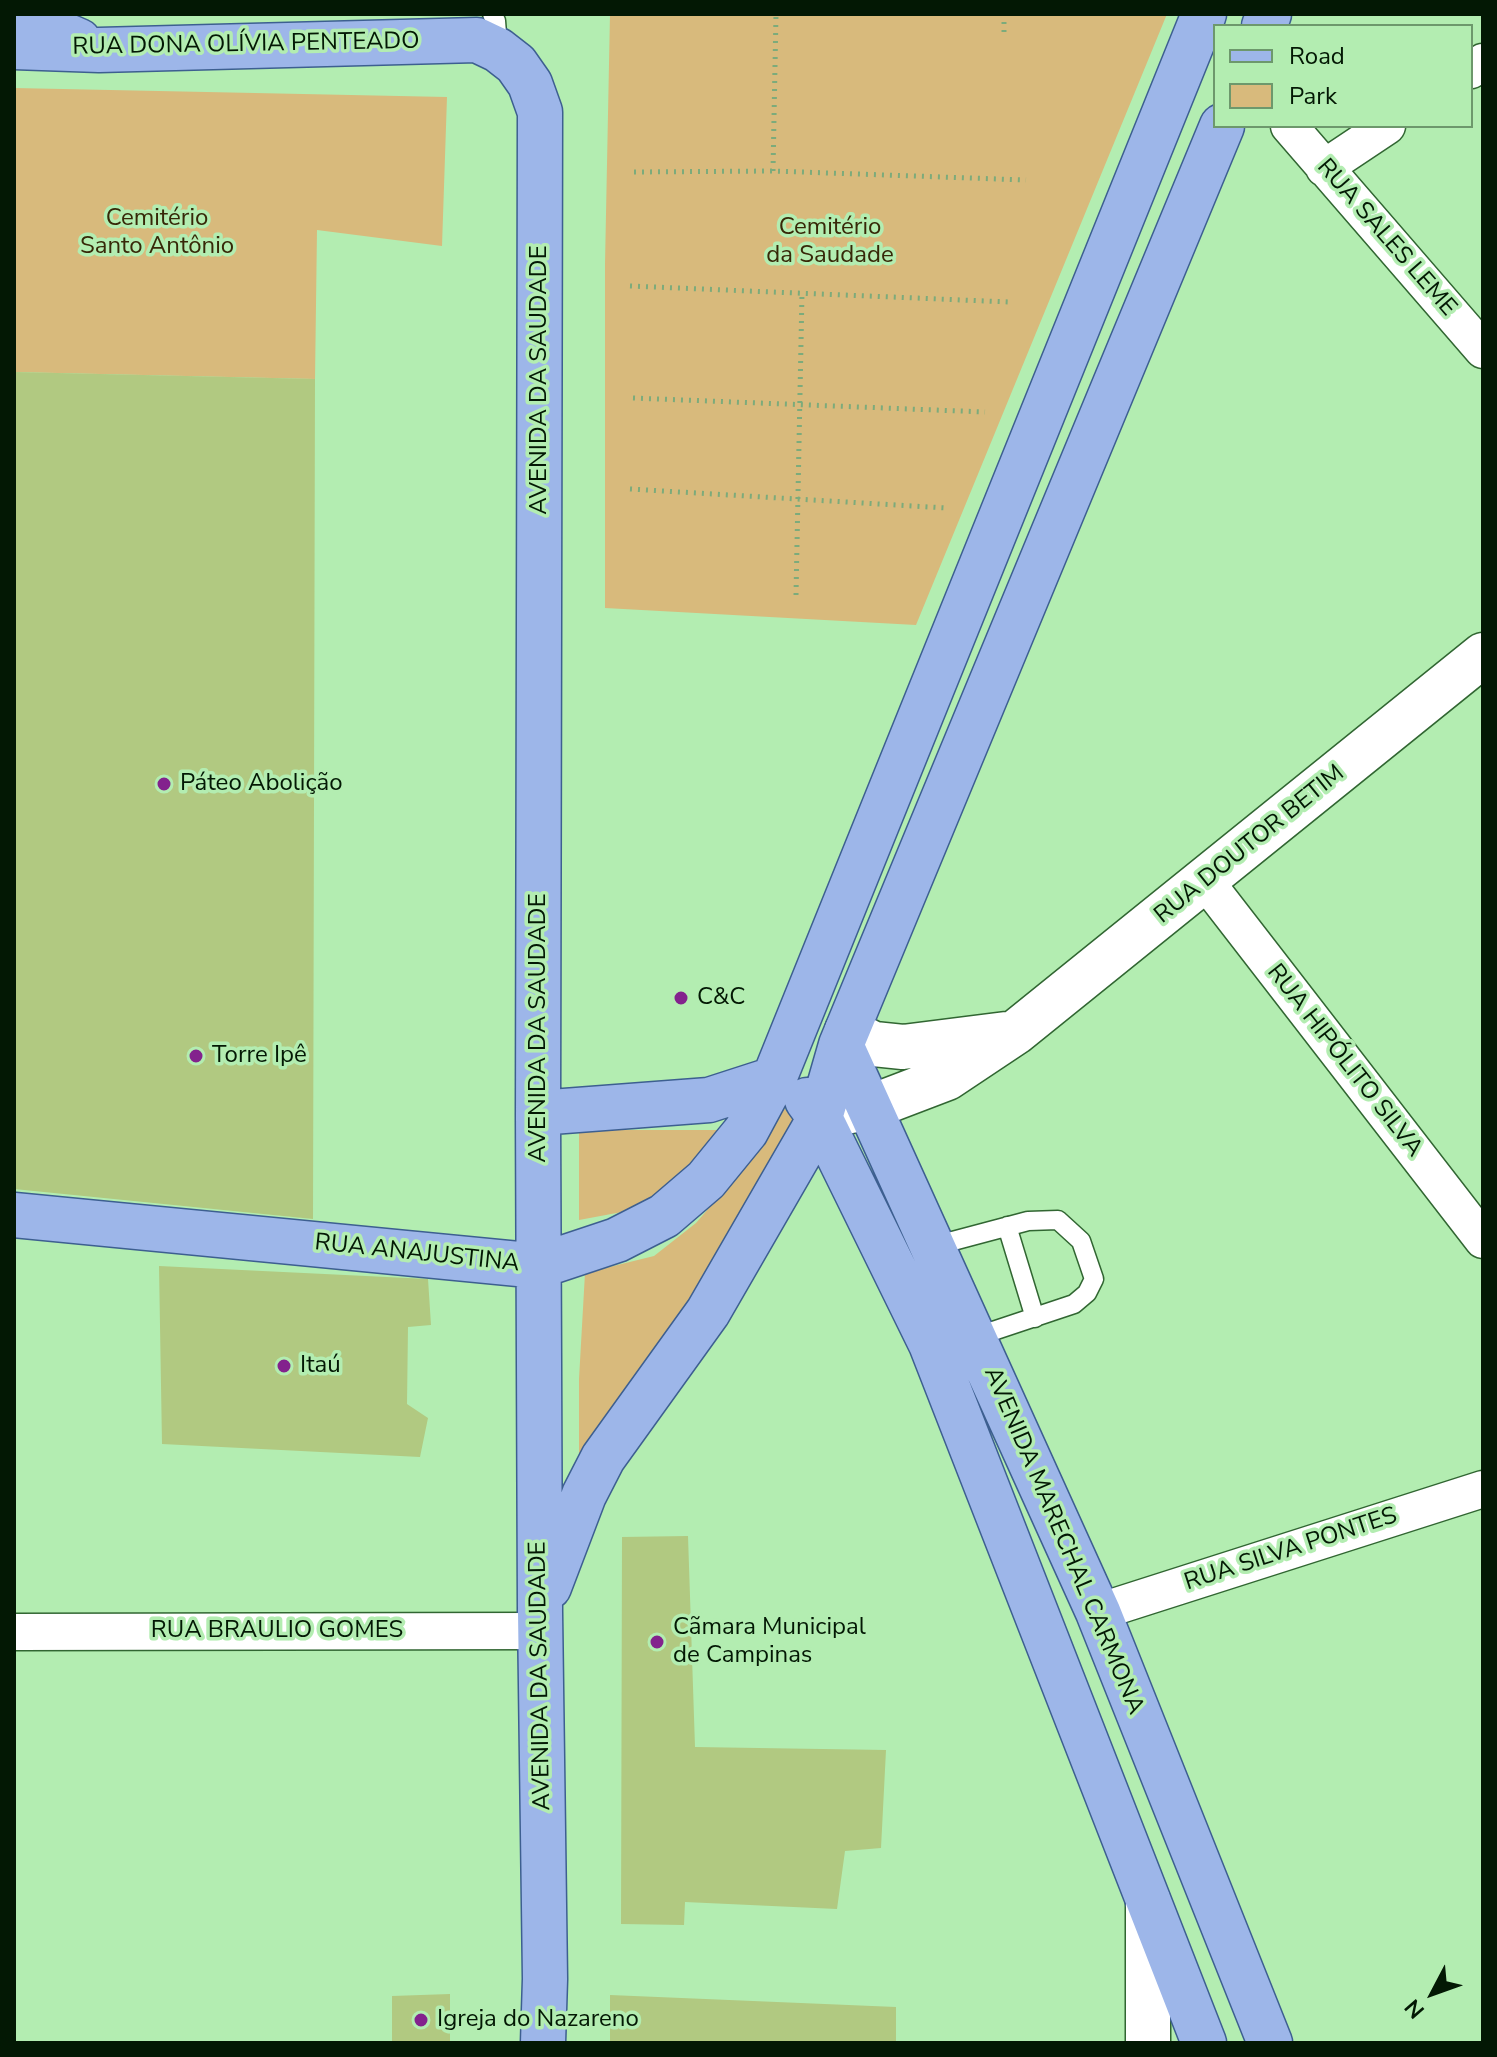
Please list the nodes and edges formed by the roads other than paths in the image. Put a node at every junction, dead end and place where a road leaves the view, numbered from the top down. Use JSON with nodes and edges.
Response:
{"nodes":[{"id":1,"x":17,"y":14,"type":"edge"},
{"id":2,"x":1204,"y":14,"type":"edge"},
{"id":3,"x":489,"y":35,"type":"edge"},
{"id":4,"x":14,"y":47,"type":"edge"},
{"id":5,"x":99,"y":50,"type":"junction"},
{"id":6,"x":1221,"y":128,"type":"edge"},
{"id":7,"x":1291,"y":128,"type":"edge"},
{"id":8,"x":1384,"y":128,"type":"edge"},
{"id":9,"x":1324,"y":168,"type":"junction"},
{"id":10,"x":1483,"y":350,"type":"edge"},
{"id":11,"x":1483,"y":655,"type":"edge"},
{"id":12,"x":1206,"y":882,"type":"junction"},
{"id":13,"x":1016,"y":1032,"type":"junction"},
{"id":14,"x":844,"y":1038,"type":"junction"},
{"id":15,"x":777,"y":1070,"type":"junction"},
{"id":16,"x":871,"y":1107,"type":"junction"},
{"id":17,"x":538,"y":1113,"type":"junction"},
{"id":18,"x":820,"y":1118,"type":"junction"},
{"id":19,"x":14,"y":1215,"type":"edge"},
{"id":20,"x":1007,"y":1226,"type":"junction"},
{"id":21,"x":1483,"y":1240,"type":"edge"},
{"id":22,"x":934,"y":1246,"type":"junction"},
{"id":23,"x":539,"y":1266,"type":"junction"},
{"id":24,"x":1035,"y":1318,"type":"junction"},
{"id":25,"x":975,"y":1337,"type":"junction"},
{"id":26,"x":1483,"y":1489,"type":"edge"},
{"id":27,"x":1098,"y":1612,"type":"junction"},
{"id":28,"x":540,"y":1621,"type":"junction"},
{"id":29,"x":14,"y":1632,"type":"edge"},
{"id":30,"x":1148,"y":1899,"type":"junction"},
{"id":31,"x":543,"y":2043,"type":"edge"},
{"id":32,"x":1148,"y":2043,"type":"edge"},
{"id":33,"x":1204,"y":2043,"type":"edge"},
{"id":34,"x":1270,"y":2043,"type":"edge"}],
"edges":[{"from":1,"to":5,"type":"main road"},
{"from":2,"to":15,"type":"main road","name":"RUA ANAJUSTINA"},
{"from":3,"to":5,"type":"main road","name":"RUA DONA OLÍVIA PENTEADO"},
{"from":3,"to":17,"type":"main road","name":"AVENIDA DA SAUDADE"},
{"from":4,"to":5,"type":"main road","name":"RUA DONA OLÍVIA PENTEADO"},
{"from":6,"to":14,"type":"main road"},
{"from":7,"to":9,"type":"street","name":"RUA SALES LEME"},
{"from":8,"to":9,"type":"street"},
{"from":9,"to":10,"type":"street","name":"RUA SALES LEME"},
{"from":11,"to":12,"type":"street","name":"RUA DOUTOR BETIM"},
{"from":12,"to":13,"type":"street","name":"RUA DOUTOR BETIM"},
{"from":12,"to":21,"type":"street","name":"RUA HIPÓLITO SILVA"},
{"from":13,"to":14,"type":"street"},
{"from":13,"to":16,"type":"street","name":"RUA DOUTOR BETIM"},
{"from":14,"to":16,"type":"main road","name":"AVENIDA MARECHAL CARMONA"},
{"from":14,"to":18,"type":"main road"},
{"from":15,"to":17,"type":"main road"},
{"from":15,"to":18,"type":"main road","name":"AVENIDA MARECHAL CARMONA"},
{"from":15,"to":23,"type":"main road","name":"RUA ANAJUSTINA"},
{"from":16,"to":18,"type":"street","name":"RUA DOUTOR BETIM"},
{"from":16,"to":22,"type":"main road","name":"AVENIDA MARECHAL CARMONA"},
{"from":17,"to":23,"type":"main road","name":"AVENIDA DA SAUDADE"},
{"from":18,"to":28,"type":"main road"},
{"from":18,"to":30,"type":"main road","name":"AVENIDA MARECHAL CARMONA"},
{"from":19,"to":23,"type":"main road","name":"RUA ANAJUSTINA"},
{"from":20,"to":22,"type":"lane"},
{"from":20,"to":24,"type":"lane"},
{"from":20,"to":24,"type":"lane"},
{"from":22,"to":25,"type":"main road","name":"AVENIDA MARECHAL CARMONA"},
{"from":23,"to":28,"type":"main road","name":"AVENIDA DA SAUDADE"},
{"from":24,"to":25,"type":"lane"},
{"from":25,"to":27,"type":"main road","name":"AVENIDA MARECHAL CARMONA"},
{"from":26,"to":27,"type":"street","name":"RUA SILVA PONTES"},
{"from":27,"to":34,"type":"main road","name":"AVENIDA MARECHAL CARMONA"},
{"from":28,"to":29,"type":"street","name":"RUA BRAULIO GOMES"},
{"from":28,"to":31,"type":"main road","name":"AVENIDA DA SAUDADE"},
{"from":30,"to":32,"type":"street"},
{"from":30,"to":33,"type":"main road","name":"AVENIDA MARECHAL CARMONA"}]}
